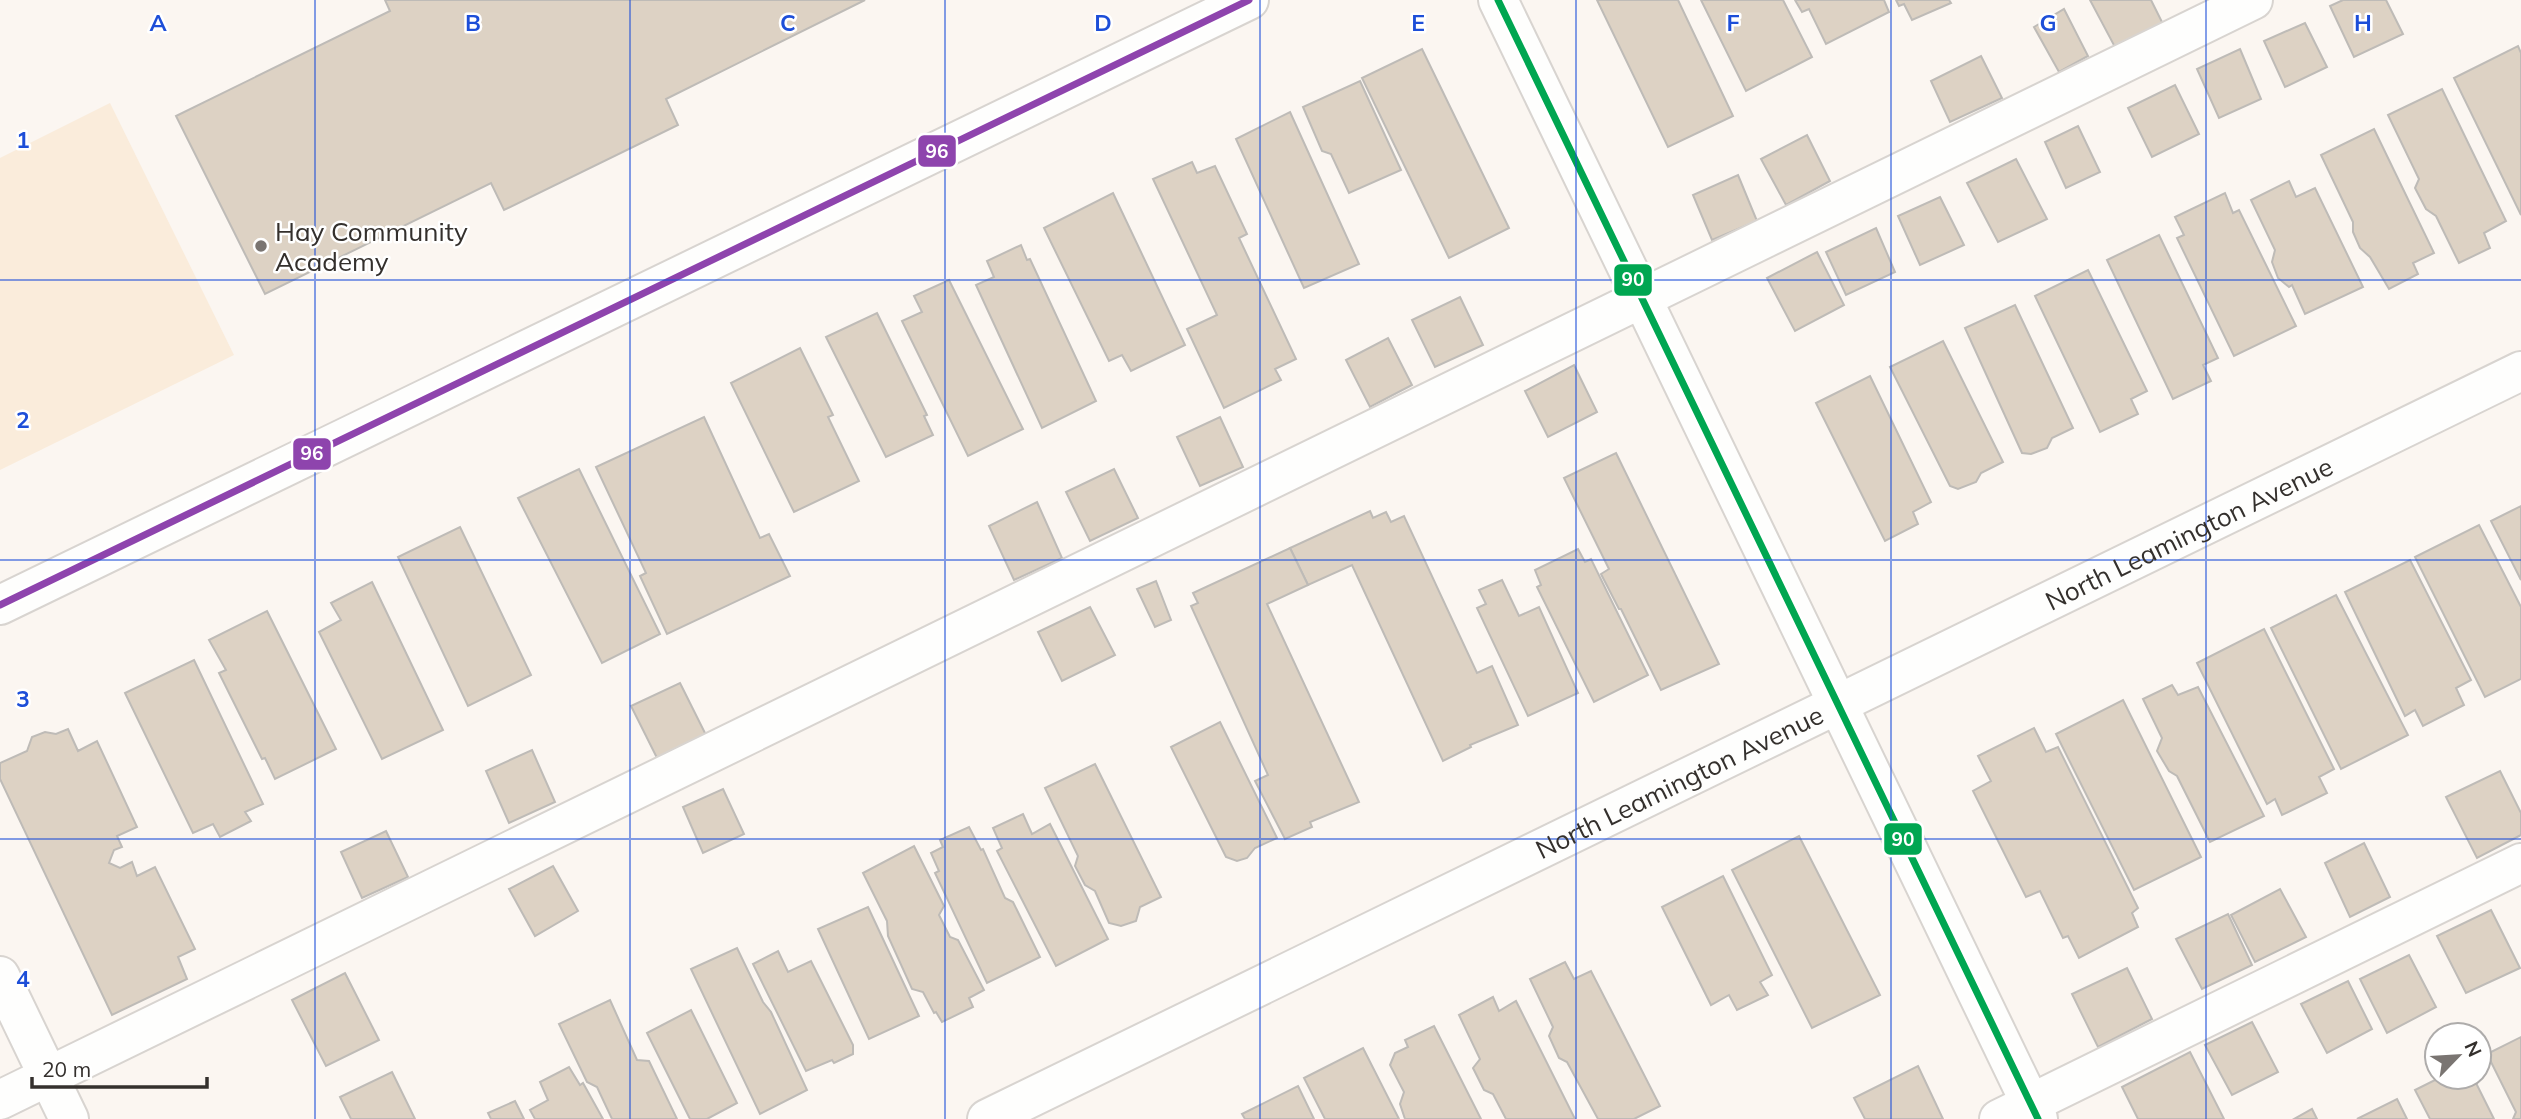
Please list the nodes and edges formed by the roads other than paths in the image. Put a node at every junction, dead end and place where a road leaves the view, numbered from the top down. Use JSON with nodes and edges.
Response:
{"nodes":[{"id":1,"x":1249,"y":0,"type":"edge"},
{"id":2,"x":1498,"y":0,"type":"edge"},
{"id":3,"x":2253,"y":0,"type":"edge"},
{"id":4,"x":1642,"y":298,"type":"junction"},
{"id":5,"x":2521,"y":370,"type":"edge"},
{"id":6,"x":0,"y":605,"type":"edge"},
{"id":7,"x":1838,"y":704,"type":"junction"},
{"id":8,"x":2521,"y":863,"type":"edge"},
{"id":9,"x":0,"y":976,"type":"edge"},
{"id":10,"x":48,"y":1077,"type":"junction"},
{"id":11,"x":0,"y":1100,"type":"edge"},
{"id":12,"x":2023,"y":1114,"type":"edge"},
{"id":13,"x":69,"y":1119,"type":"edge"},
{"id":14,"x":987,"y":1119,"type":"edge"}],
"edges":[{"from":1,"to":6,"type":"street"},
{"from":2,"to":4,"type":"street"},
{"from":3,"to":4,"type":"street"},
{"from":4,"to":7,"type":"street"},
{"from":4,"to":10,"type":"street"},
{"from":5,"to":7,"type":"street","name":"North Leamington Avenue"},
{"from":7,"to":12,"type":"street"},
{"from":7,"to":14,"type":"street","name":"North Leamington Avenue"},
{"from":8,"to":12,"type":"street"},
{"from":9,"to":10,"type":"street"},
{"from":10,"to":11,"type":"street"},
{"from":10,"to":13,"type":"street"}]}
